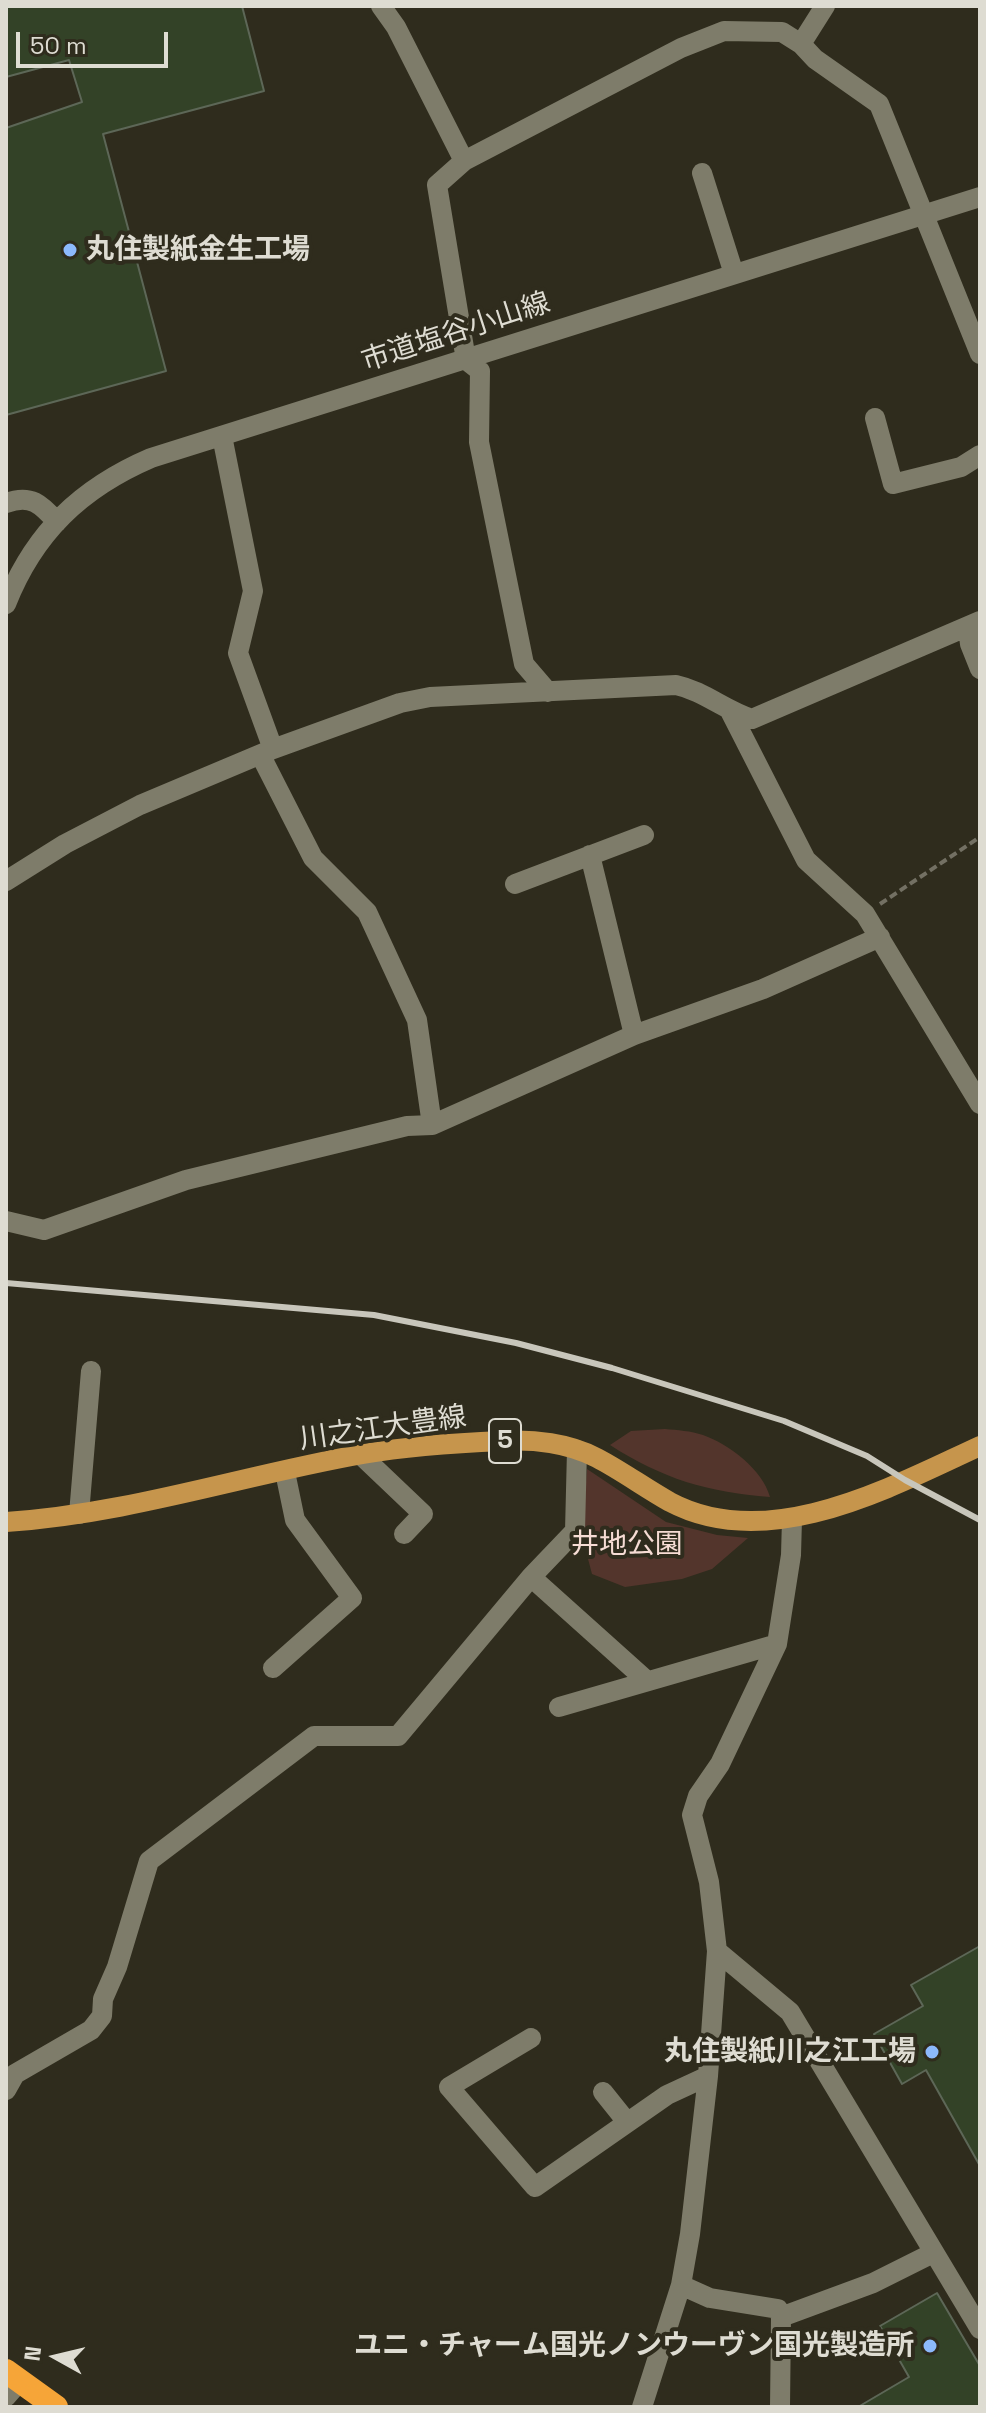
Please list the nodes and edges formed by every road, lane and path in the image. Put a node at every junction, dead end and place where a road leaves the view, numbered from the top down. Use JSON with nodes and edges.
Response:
{"nodes":[{"id":1,"x":381,"y":6,"type":"edge"},
{"id":2,"x":825,"y":6,"type":"edge"},
{"id":3,"x":801,"y":44,"type":"junction"},
{"id":4,"x":464,"y":161,"type":"junction"},
{"id":5,"x":702,"y":173,"type":"dead end"},
{"id":6,"x":980,"y":197,"type":"edge"},
{"id":7,"x":926,"y":214,"type":"junction"},
{"id":8,"x":734,"y":274,"type":"junction"},
{"id":9,"x":980,"y":354,"type":"edge"},
{"id":10,"x":466,"y":360,"type":"junction"},
{"id":11,"x":875,"y":418,"type":"dead end"},
{"id":12,"x":222,"y":436,"type":"junction"},
{"id":13,"x":980,"y":455,"type":"edge"},
{"id":14,"x":6,"y":503,"type":"edge"},
{"id":15,"x":57,"y":522,"type":"junction"},
{"id":16,"x":6,"y":604,"type":"edge"},
{"id":17,"x":974,"y":624,"type":"edge"},
{"id":18,"x":980,"y":669,"type":"edge"},
{"id":19,"x":548,"y":692,"type":"junction"},
{"id":20,"x":730,"y":711,"type":"junction"},
{"id":21,"x":267,"y":753,"type":"junction"},
{"id":22,"x":644,"y":835,"type":"dead end"},
{"id":23,"x":980,"y":837,"type":"edge"},
{"id":24,"x":590,"y":855,"type":"junction"},
{"id":25,"x":6,"y":881,"type":"edge"},
{"id":26,"x":515,"y":884,"type":"dead end"},
{"id":27,"x":865,"y":914,"type":"junction"},
{"id":28,"x":880,"y":937,"type":"junction"},
{"id":29,"x":634,"y":1035,"type":"junction"},
{"id":30,"x":980,"y":1104,"type":"edge"},
{"id":31,"x":432,"y":1125,"type":"junction"},
{"id":32,"x":6,"y":1221,"type":"edge"},
{"id":33,"x":91,"y":1371,"type":"dead end"},
{"id":34,"x":980,"y":1446,"type":"edge"},
{"id":35,"x":577,"y":1450,"type":"junction"},
{"id":36,"x":361,"y":1455,"type":"junction"},
{"id":37,"x":285,"y":1472,"type":"junction"},
{"id":38,"x":79,"y":1514,"type":"junction"},
{"id":39,"x":792,"y":1519,"type":"junction"},
{"id":40,"x":6,"y":1522,"type":"edge"},
{"id":41,"x":404,"y":1534,"type":"dead end"},
{"id":42,"x":531,"y":1577,"type":"junction"},
{"id":43,"x":777,"y":1644,"type":"junction"},
{"id":44,"x":273,"y":1668,"type":"dead end"},
{"id":45,"x":647,"y":1681,"type":"junction"},
{"id":46,"x":559,"y":1707,"type":"dead end"},
{"id":47,"x":717,"y":1951,"type":"junction"},
{"id":48,"x":531,"y":2038,"type":"dead end"},
{"id":49,"x":708,"y":2076,"type":"junction"},
{"id":50,"x":6,"y":2090,"type":"edge"},
{"id":51,"x":603,"y":2092,"type":"dead end"},
{"id":52,"x":627,"y":2122,"type":"junction"},
{"id":53,"x":933,"y":2253,"type":"junction"},
{"id":54,"x":681,"y":2285,"type":"junction"},
{"id":55,"x":781,"y":2317,"type":"junction"},
{"id":56,"x":980,"y":2329,"type":"edge"},
{"id":57,"x":11,"y":2383,"type":"edge"},
{"id":58,"x":56,"y":2407,"type":"edge"},
{"id":59,"x":642,"y":2407,"type":"edge"},
{"id":60,"x":780,"y":2407,"type":"edge"}],
"edges":[{"from":1,"to":4,"type":"street"},
{"from":2,"to":3,"type":"street"},
{"from":3,"to":4,"type":"street"},
{"from":3,"to":7,"type":"street"},
{"from":4,"to":10,"type":"street"},
{"from":5,"to":8,"type":"street"},
{"from":6,"to":7,"type":"street","name":"市道塩谷小山線"},
{"from":7,"to":8,"type":"street","name":"市道塩谷小山線"},
{"from":7,"to":9,"type":"street"},
{"from":8,"to":10,"type":"street","name":"市道塩谷小山線"},
{"from":10,"to":12,"type":"street","name":"市道塩谷小山線"},
{"from":10,"to":19,"type":"street"},
{"from":11,"to":13,"type":"street"},
{"from":12,"to":15,"type":"street","name":"市道塩谷小山線"},
{"from":12,"to":21,"type":"street"},
{"from":14,"to":15,"type":"street"},
{"from":15,"to":16,"type":"street","name":"市道塩谷小山線"},
{"from":17,"to":18,"type":"street"},
{"from":17,"to":20,"type":"street"},
{"from":19,"to":20,"type":"street"},
{"from":19,"to":21,"type":"street"},
{"from":20,"to":27,"type":"street"},
{"from":21,"to":25,"type":"street"},
{"from":21,"to":31,"type":"street"},
{"from":22,"to":24,"type":"street"},
{"from":23,"to":27,"type":"path"},
{"from":24,"to":26,"type":"street"},
{"from":24,"to":29,"type":"street"},
{"from":27,"to":28,"type":"street"},
{"from":28,"to":29,"type":"street"},
{"from":28,"to":30,"type":"street"},
{"from":29,"to":31,"type":"street"},
{"from":31,"to":32,"type":"street"},
{"from":33,"to":38,"type":"street"},
{"from":34,"to":39,"type":"main road","name":"川之江大豊線","number":"5"},
{"from":35,"to":36,"type":"main road","name":"川之江大豊線","number":"5"},
{"from":35,"to":39,"type":"main road","name":"川之江大豊線","number":"5"},
{"from":35,"to":42,"type":"street"},
{"from":36,"to":37,"type":"main road","name":"川之江大豊線","number":"5"},
{"from":36,"to":41,"type":"street"},
{"from":37,"to":38,"type":"main road","name":"川之江大豊線","number":"5"},
{"from":37,"to":44,"type":"street"},
{"from":38,"to":40,"type":"main road","name":"川之江大豊線","number":"5"},
{"from":39,"to":43,"type":"street"},
{"from":42,"to":45,"type":"street"},
{"from":42,"to":50,"type":"street"},
{"from":43,"to":45,"type":"street"},
{"from":43,"to":47,"type":"street"},
{"from":45,"to":46,"type":"street"},
{"from":47,"to":49,"type":"street"},
{"from":47,"to":53,"type":"street"},
{"from":48,"to":52,"type":"street"},
{"from":49,"to":52,"type":"street"},
{"from":49,"to":54,"type":"street"},
{"from":51,"to":52,"type":"street"},
{"from":53,"to":55,"type":"street"},
{"from":53,"to":56,"type":"street"},
{"from":54,"to":55,"type":"street"},
{"from":54,"to":59,"type":"street"},
{"from":55,"to":60,"type":"street"},
{"from":57,"to":58,"type":"highway"}]}
